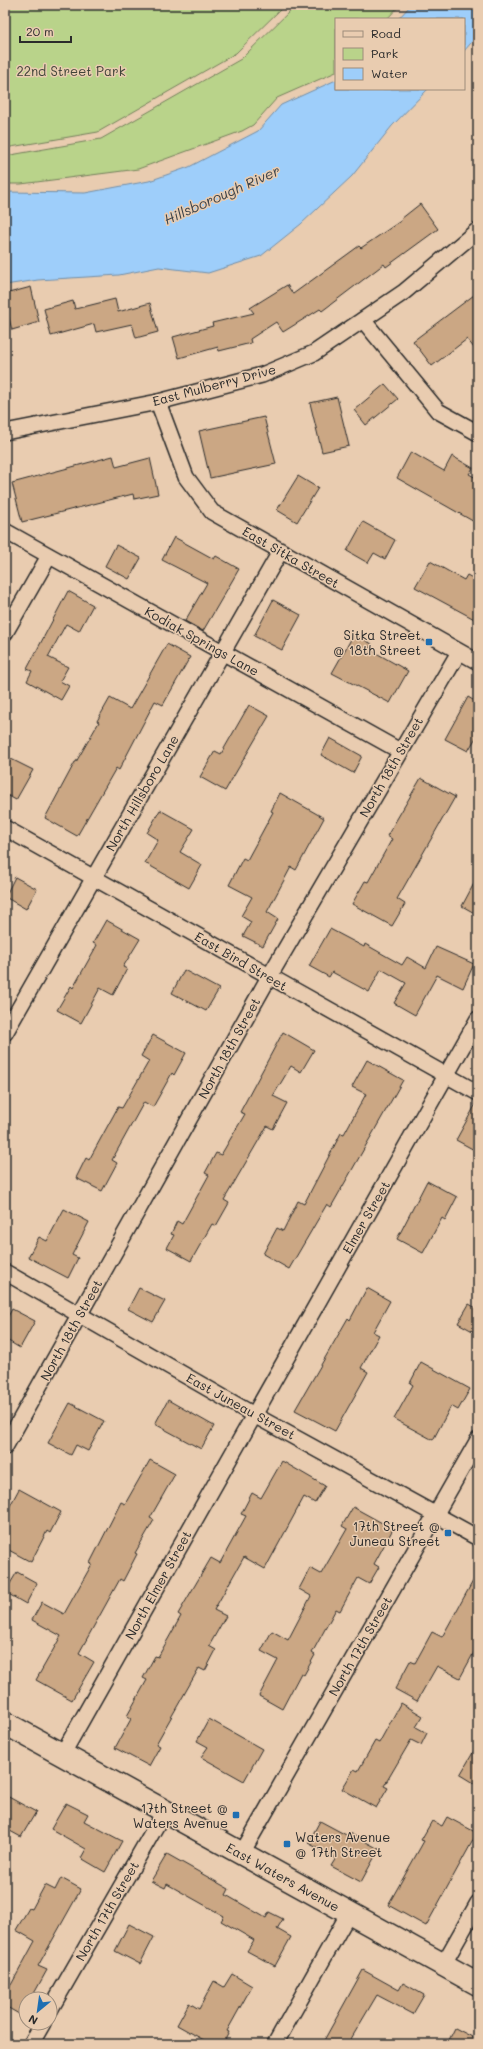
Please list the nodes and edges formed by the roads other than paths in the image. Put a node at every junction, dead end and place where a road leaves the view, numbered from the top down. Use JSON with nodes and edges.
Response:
{"nodes":[{"id":1,"x":478,"y":230,"type":"edge"},
{"id":2,"x":363,"y":320,"type":"junction"},
{"id":3,"x":158,"y":402,"type":"junction"},
{"id":4,"x":5,"y":432,"type":"edge"},
{"id":5,"x":478,"y":433,"type":"edge"},
{"id":6,"x":5,"y":531,"type":"edge"},
{"id":7,"x":280,"y":552,"type":"junction"},
{"id":8,"x":49,"y":556,"type":"junction"},
{"id":9,"x":5,"y":633,"type":"edge"},
{"id":10,"x":459,"y":652,"type":"junction"},
{"id":11,"x":222,"y":653,"type":"junction"},
{"id":12,"x":478,"y":662,"type":"edge"},
{"id":13,"x":400,"y":751,"type":"junction"},
{"id":14,"x":5,"y":828,"type":"edge"},
{"id":15,"x":95,"y":877,"type":"junction"},
{"id":16,"x":269,"y":977,"type":"junction"},
{"id":17,"x":478,"y":1019,"type":"edge"},
{"id":18,"x":5,"y":1033,"type":"edge"},
{"id":19,"x":446,"y":1076,"type":"junction"},
{"id":20,"x":478,"y":1093,"type":"edge"},
{"id":21,"x":5,"y":1272,"type":"edge"},
{"id":22,"x":80,"y":1315,"type":"junction"},
{"id":23,"x":254,"y":1415,"type":"junction"},
{"id":24,"x":478,"y":1440,"type":"edge"},
{"id":25,"x":5,"y":1447,"type":"edge"},
{"id":26,"x":435,"y":1514,"type":"junction"},
{"id":27,"x":478,"y":1538,"type":"edge"},
{"id":28,"x":5,"y":1723,"type":"edge"},
{"id":29,"x":62,"y":1755,"type":"junction"},
{"id":30,"x":164,"y":1812,"type":"junction"},
{"id":31,"x":242,"y":1853,"type":"junction"},
{"id":32,"x":478,"y":1903,"type":"edge"},
{"id":33,"x":349,"y":1913,"type":"junction"},
{"id":34,"x":443,"y":1964,"type":"junction"},
{"id":35,"x":478,"y":1984,"type":"edge"},
{"id":36,"x":58,"y":1996,"type":"edge"},
{"id":37,"x":38,"y":2031,"type":"edge"},
{"id":38,"x":31,"y":2044,"type":"edge"},
{"id":39,"x":274,"y":2044,"type":"edge"}],
"edges":[{"from":1,"to":2,"type":"street","name":"East Mulberry Drive"},
{"from":2,"to":3,"type":"street","name":"East Mulberry Drive"},
{"from":2,"to":5,"type":"street"},
{"from":3,"to":4,"type":"street","name":"East Mulberry Drive"},
{"from":3,"to":7,"type":"street","name":"East Sitka Street"},
{"from":6,"to":8,"type":"street","name":"Kodiak Springs Lane"},
{"from":7,"to":10,"type":"street","name":"East Sitka Street"},
{"from":7,"to":11,"type":"street","name":"North Hillsboro Lane"},
{"from":8,"to":9,"type":"street"},
{"from":8,"to":11,"type":"street","name":"Kodiak Springs Lane"},
{"from":10,"to":12,"type":"street","name":"East Sitka Street"},
{"from":10,"to":13,"type":"street","name":"North 18th Street"},
{"from":11,"to":13,"type":"street","name":"Kodiak Springs Lane"},
{"from":11,"to":15,"type":"street","name":"North Hillsboro Lane"},
{"from":13,"to":16,"type":"street","name":"North 18th Street"},
{"from":14,"to":15,"type":"street","name":"East Bird Street"},
{"from":15,"to":16,"type":"street","name":"East Bird Street"},
{"from":15,"to":18,"type":"street","name":"North Hillsboro Lane"},
{"from":16,"to":19,"type":"street","name":"East Bird Street"},
{"from":16,"to":22,"type":"street","name":"North 18th Street"},
{"from":17,"to":19,"type":"street","name":"Elmer Street"},
{"from":19,"to":20,"type":"street","name":"East Bird Street"},
{"from":19,"to":23,"type":"street","name":"Elmer Street"},
{"from":21,"to":22,"type":"street","name":"East Juneau Street"},
{"from":22,"to":23,"type":"street","name":"East Juneau Street"},
{"from":22,"to":25,"type":"street","name":"North 18th Street"},
{"from":23,"to":26,"type":"street","name":"East Juneau Street"},
{"from":23,"to":29,"type":"street","name":"North Elmer Street"},
{"from":24,"to":26,"type":"street","name":"North 17th Street"},
{"from":26,"to":27,"type":"street","name":"East Juneau Street"},
{"from":26,"to":31,"type":"street","name":"North 17th Street"},
{"from":28,"to":29,"type":"street","name":"East Waters Avenue"},
{"from":29,"to":30,"type":"street","name":"East Waters Avenue"},
{"from":30,"to":31,"type":"street","name":"East Waters Avenue"},
{"from":30,"to":36,"type":"street","name":"North 17th Street"},
{"from":31,"to":33,"type":"street","name":"East Waters Avenue"},
{"from":32,"to":34,"type":"street"},
{"from":33,"to":34,"type":"street","name":"East Waters Avenue"},
{"from":33,"to":39,"type":"street"},
{"from":34,"to":35,"type":"street","name":"East Waters Avenue"},
{"from":37,"to":38,"type":"street"}]}
